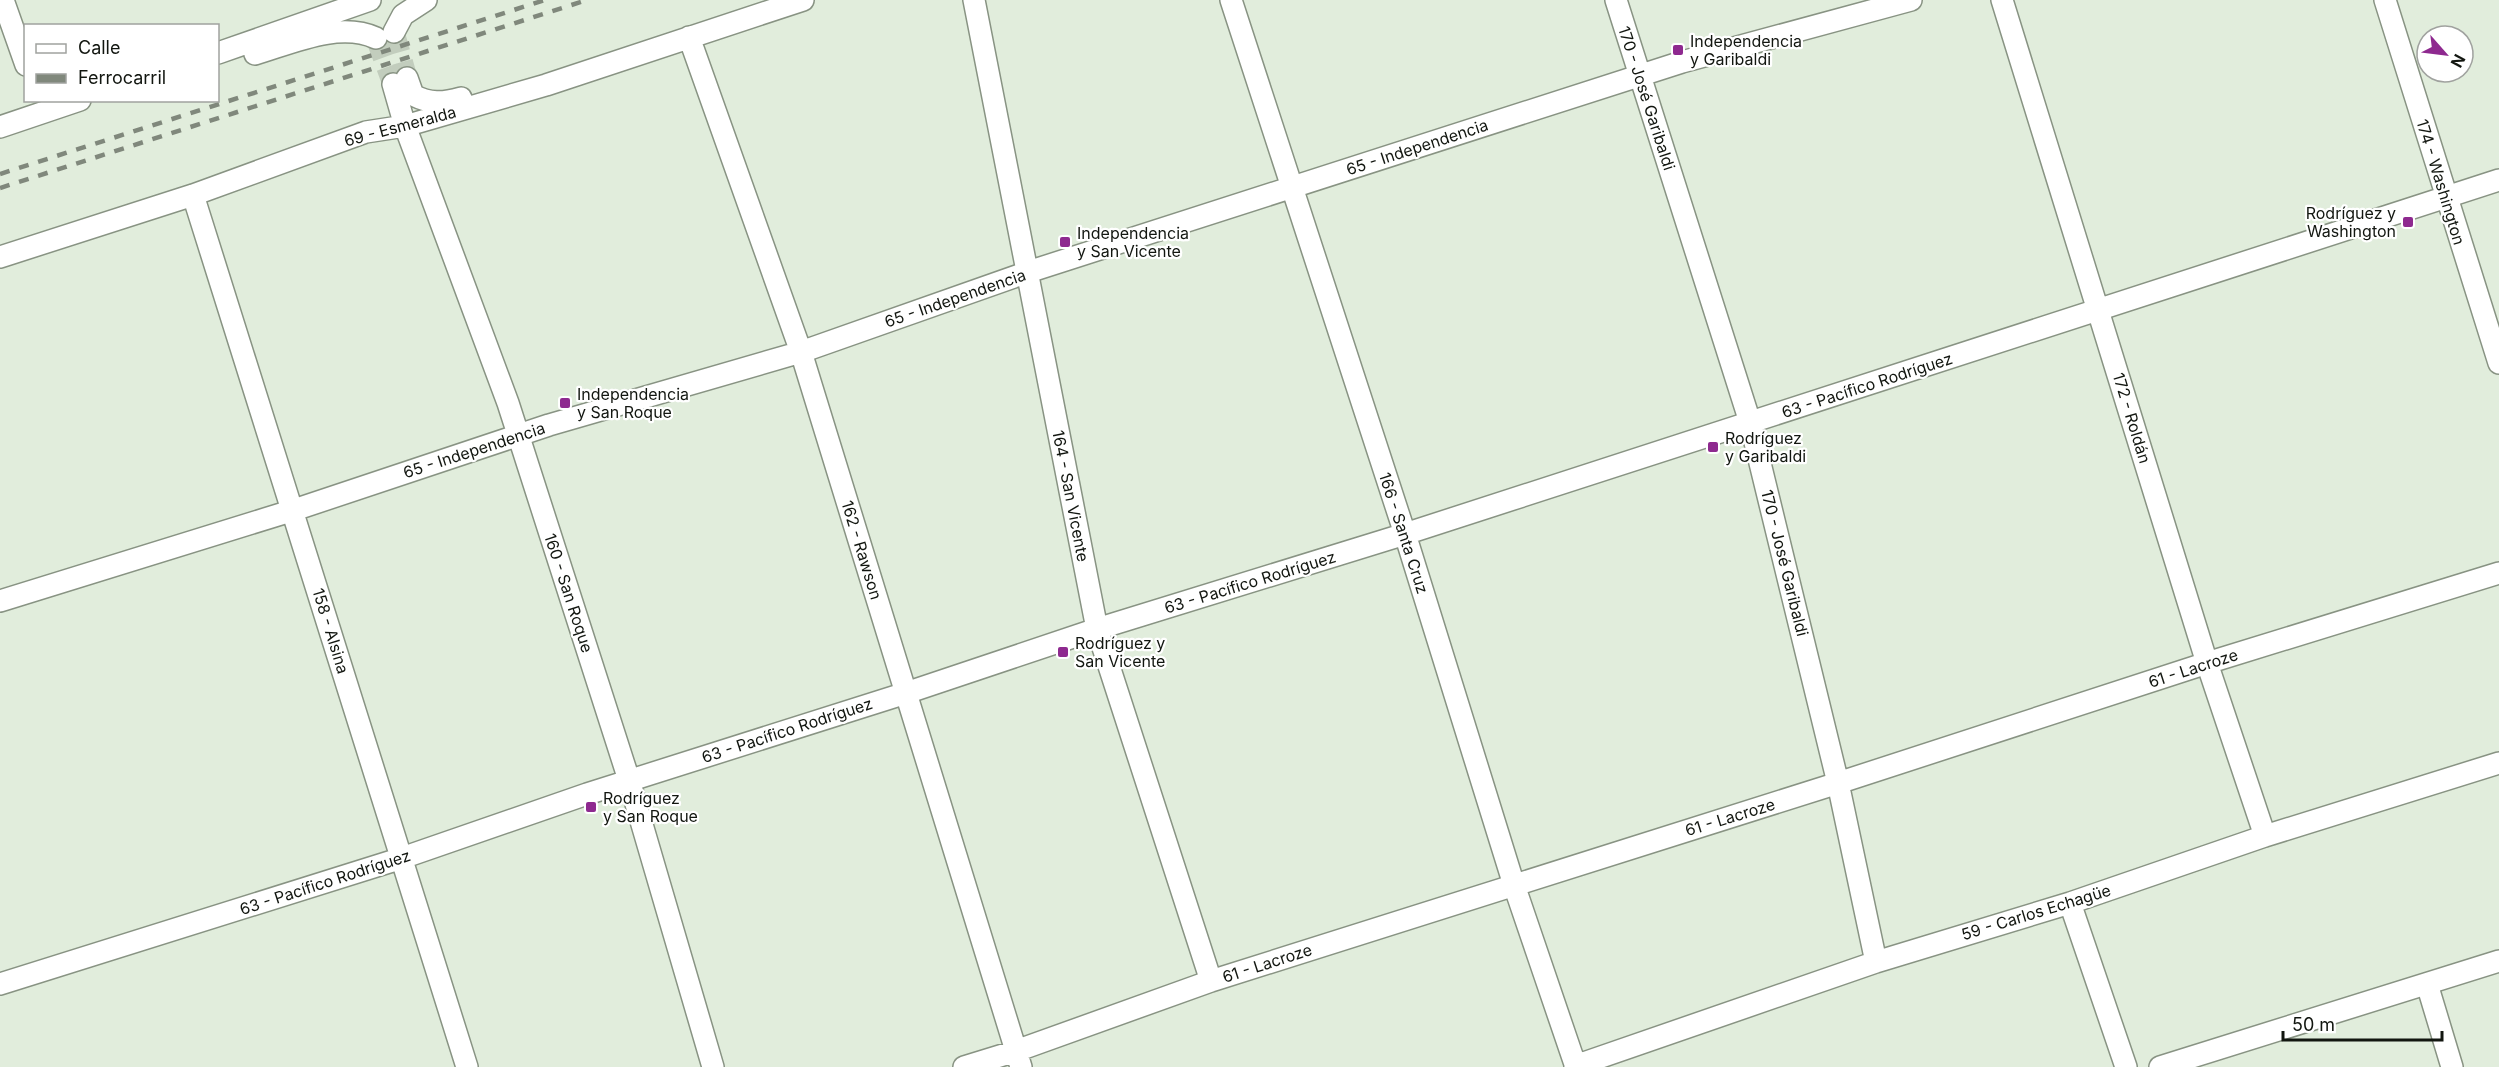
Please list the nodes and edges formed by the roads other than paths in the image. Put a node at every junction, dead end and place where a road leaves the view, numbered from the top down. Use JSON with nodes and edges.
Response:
{"nodes":[{"id":1,"x":3,"y":0,"type":"edge"},
{"id":2,"x":426,"y":0,"type":"edge"},
{"id":3,"x":802,"y":0,"type":"edge"},
{"id":4,"x":974,"y":0,"type":"edge"},
{"id":5,"x":1231,"y":0,"type":"edge"},
{"id":6,"x":1616,"y":0,"type":"edge"},
{"id":7,"x":1911,"y":0,"type":"edge"},
{"id":8,"x":2002,"y":0,"type":"edge"},
{"id":9,"x":2385,"y":0,"type":"edge"},
{"id":10,"x":365,"y":1,"type":"edge"},
{"id":11,"x":385,"y":35,"type":"junction"},
{"id":12,"x":689,"y":37,"type":"junction"},
{"id":13,"x":220,"y":52,"type":"edge"},
{"id":14,"x":24,"y":59,"type":"edge"},
{"id":15,"x":1640,"y":76,"type":"junction"},
{"id":16,"x":546,"y":85,"type":"junction"},
{"id":17,"x":69,"y":102,"type":"edge"},
{"id":18,"x":40,"y":107,"type":"edge"},
{"id":19,"x":405,"y":126,"type":"junction"},
{"id":20,"x":0,"y":127,"type":"edge"},
{"id":21,"x":2499,"y":180,"type":"edge"},
{"id":22,"x":1291,"y":187,"type":"junction"},
{"id":23,"x":193,"y":195,"type":"junction"},
{"id":24,"x":2446,"y":197,"type":"junction"},
{"id":25,"x":0,"y":257,"type":"edge"},
{"id":26,"x":1028,"y":272,"type":"junction"},
{"id":27,"x":2099,"y":310,"type":"junction"},
{"id":28,"x":801,"y":352,"type":"junction"},
{"id":29,"x":2499,"y":363,"type":"edge"},
{"id":30,"x":1750,"y":422,"type":"junction"},
{"id":31,"x":518,"y":435,"type":"junction"},
{"id":32,"x":294,"y":510,"type":"junction"},
{"id":33,"x":1405,"y":534,"type":"junction"},
{"id":34,"x":2499,"y":573,"type":"edge"},
{"id":35,"x":0,"y":601,"type":"edge"},
{"id":36,"x":1097,"y":629,"type":"junction"},
{"id":37,"x":2207,"y":663,"type":"junction"},
{"id":38,"x":906,"y":693,"type":"junction"},
{"id":39,"x":2499,"y":763,"type":"edge"},
{"id":40,"x":628,"y":780,"type":"junction"},
{"id":41,"x":1838,"y":783,"type":"junction"},
{"id":42,"x":2265,"y":836,"type":"junction"},
{"id":43,"x":402,"y":858,"type":"junction"},
{"id":44,"x":1514,"y":885,"type":"junction"},
{"id":45,"x":2070,"y":903,"type":"junction"},
{"id":46,"x":2499,"y":961,"type":"edge"},
{"id":47,"x":1876,"y":962,"type":"junction"},
{"id":48,"x":1211,"y":981,"type":"junction"},
{"id":49,"x":0,"y":984,"type":"edge"},
{"id":50,"x":2427,"y":984,"type":"junction"},
{"id":51,"x":1019,"y":1059,"type":"edge"},
{"id":52,"x":467,"y":1067,"type":"edge"},
{"id":53,"x":713,"y":1067,"type":"edge"},
{"id":54,"x":964,"y":1067,"type":"edge"},
{"id":55,"x":1575,"y":1067,"type":"edge"},
{"id":56,"x":2126,"y":1067,"type":"edge"},
{"id":57,"x":2160,"y":1067,"type":"edge"},
{"id":58,"x":2452,"y":1067,"type":"edge"}],
"edges":[{"from":1,"to":14,"type":"street"},
{"from":2,"to":11,"type":"street"},
{"from":3,"to":12,"type":"street","name":"69 - Esmeralda"},
{"from":4,"to":26,"type":"street","name":"164 - San Vicente"},
{"from":5,"to":22,"type":"street","name":"166 - Santa Cruz"},
{"from":6,"to":15,"type":"street","name":"170 - José Garibaldi"},
{"from":7,"to":15,"type":"street","name":"65 - Independencia"},
{"from":8,"to":27,"type":"street","name":"172 - Roldán"},
{"from":9,"to":24,"type":"street","name":"174 - Washington"},
{"from":10,"to":11,"type":"street"},
{"from":10,"to":13,"type":"street"},
{"from":11,"to":13,"type":"street"},
{"from":12,"to":16,"type":"street","name":"69 - Esmeralda"},
{"from":12,"to":28,"type":"street","name":"162 - Rawson"},
{"from":15,"to":22,"type":"street","name":"65 - Independencia"},
{"from":15,"to":30,"type":"street","name":"170 - José Garibaldi"},
{"from":16,"to":19,"type":"street","name":"69 - Esmeralda"},
{"from":16,"to":19,"type":"street","name":"160 - San Roque"},
{"from":17,"to":18,"type":"street"},
{"from":18,"to":20,"type":"street"},
{"from":19,"to":23,"type":"street","name":"69 - Esmeralda"},
{"from":19,"to":31,"type":"street","name":"160 - San Roque"},
{"from":21,"to":24,"type":"street","name":"63 - Pacífico Rodríguez"},
{"from":22,"to":26,"type":"street","name":"65 - Independencia"},
{"from":22,"to":33,"type":"street","name":"166 - Santa Cruz"},
{"from":23,"to":25,"type":"street","name":"69 - Esmeralda"},
{"from":23,"to":32,"type":"street","name":"158 - Alsina"},
{"from":24,"to":27,"type":"street","name":"63 - Pacífico Rodríguez"},
{"from":24,"to":29,"type":"street","name":"174 - Washington"},
{"from":26,"to":28,"type":"street","name":"65 - Independencia"},
{"from":26,"to":36,"type":"street","name":"164 - San Vicente"},
{"from":27,"to":30,"type":"street","name":"63 - Pacífico Rodríguez"},
{"from":27,"to":37,"type":"street","name":"172 - Roldán"},
{"from":28,"to":31,"type":"street","name":"65 - Independencia"},
{"from":28,"to":38,"type":"street","name":"162 - Rawson"},
{"from":30,"to":33,"type":"street","name":"63 - Pacífico Rodríguez"},
{"from":30,"to":41,"type":"street","name":"170 - José Garibaldi"},
{"from":31,"to":32,"type":"street","name":"65 - Independencia"},
{"from":31,"to":40,"type":"street","name":"160 - San Roque"},
{"from":32,"to":35,"type":"street","name":"65 - Independencia"},
{"from":32,"to":43,"type":"street","name":"158 - Alsina"},
{"from":33,"to":36,"type":"street","name":"63 - Pacífico Rodríguez"},
{"from":33,"to":44,"type":"street","name":"166 - Santa Cruz"},
{"from":34,"to":37,"type":"street","name":"61 - Lacroze"},
{"from":36,"to":38,"type":"street","name":"63 - Pacífico Rodríguez"},
{"from":36,"to":48,"type":"street","name":"164 - San Vicente"},
{"from":37,"to":41,"type":"street","name":"61 - Lacroze"},
{"from":37,"to":42,"type":"street","name":"172 - Roldán"},
{"from":38,"to":40,"type":"street","name":"63 - Pacífico Rodríguez"},
{"from":38,"to":51,"type":"street","name":"162 - Rawson"},
{"from":39,"to":42,"type":"street","name":"59 - Carlos Echagüe"},
{"from":40,"to":43,"type":"street","name":"63 - Pacífico Rodríguez"},
{"from":40,"to":53,"type":"street","name":"160 - San Roque"},
{"from":41,"to":44,"type":"street","name":"61 - Lacroze"},
{"from":41,"to":47,"type":"street","name":"170 - José Garibaldi"},
{"from":42,"to":45,"type":"street","name":"59 - Carlos Echagüe"},
{"from":43,"to":49,"type":"street","name":"63 - Pacífico Rodríguez"},
{"from":43,"to":52,"type":"street","name":"158 - Alsina"},
{"from":44,"to":48,"type":"street","name":"61 - Lacroze"},
{"from":44,"to":55,"type":"street","name":"166 - Santa Cruz"},
{"from":45,"to":47,"type":"street","name":"59 - Carlos Echagüe"},
{"from":45,"to":56,"type":"street"},
{"from":46,"to":50,"type":"street"},
{"from":47,"to":55,"type":"street","name":"59 - Carlos Echagüe"},
{"from":48,"to":51,"type":"street","name":"61 - Lacroze"},
{"from":50,"to":57,"type":"street"},
{"from":50,"to":58,"type":"street"},
{"from":51,"to":54,"type":"street","name":"61 - Lacroze"}]}
